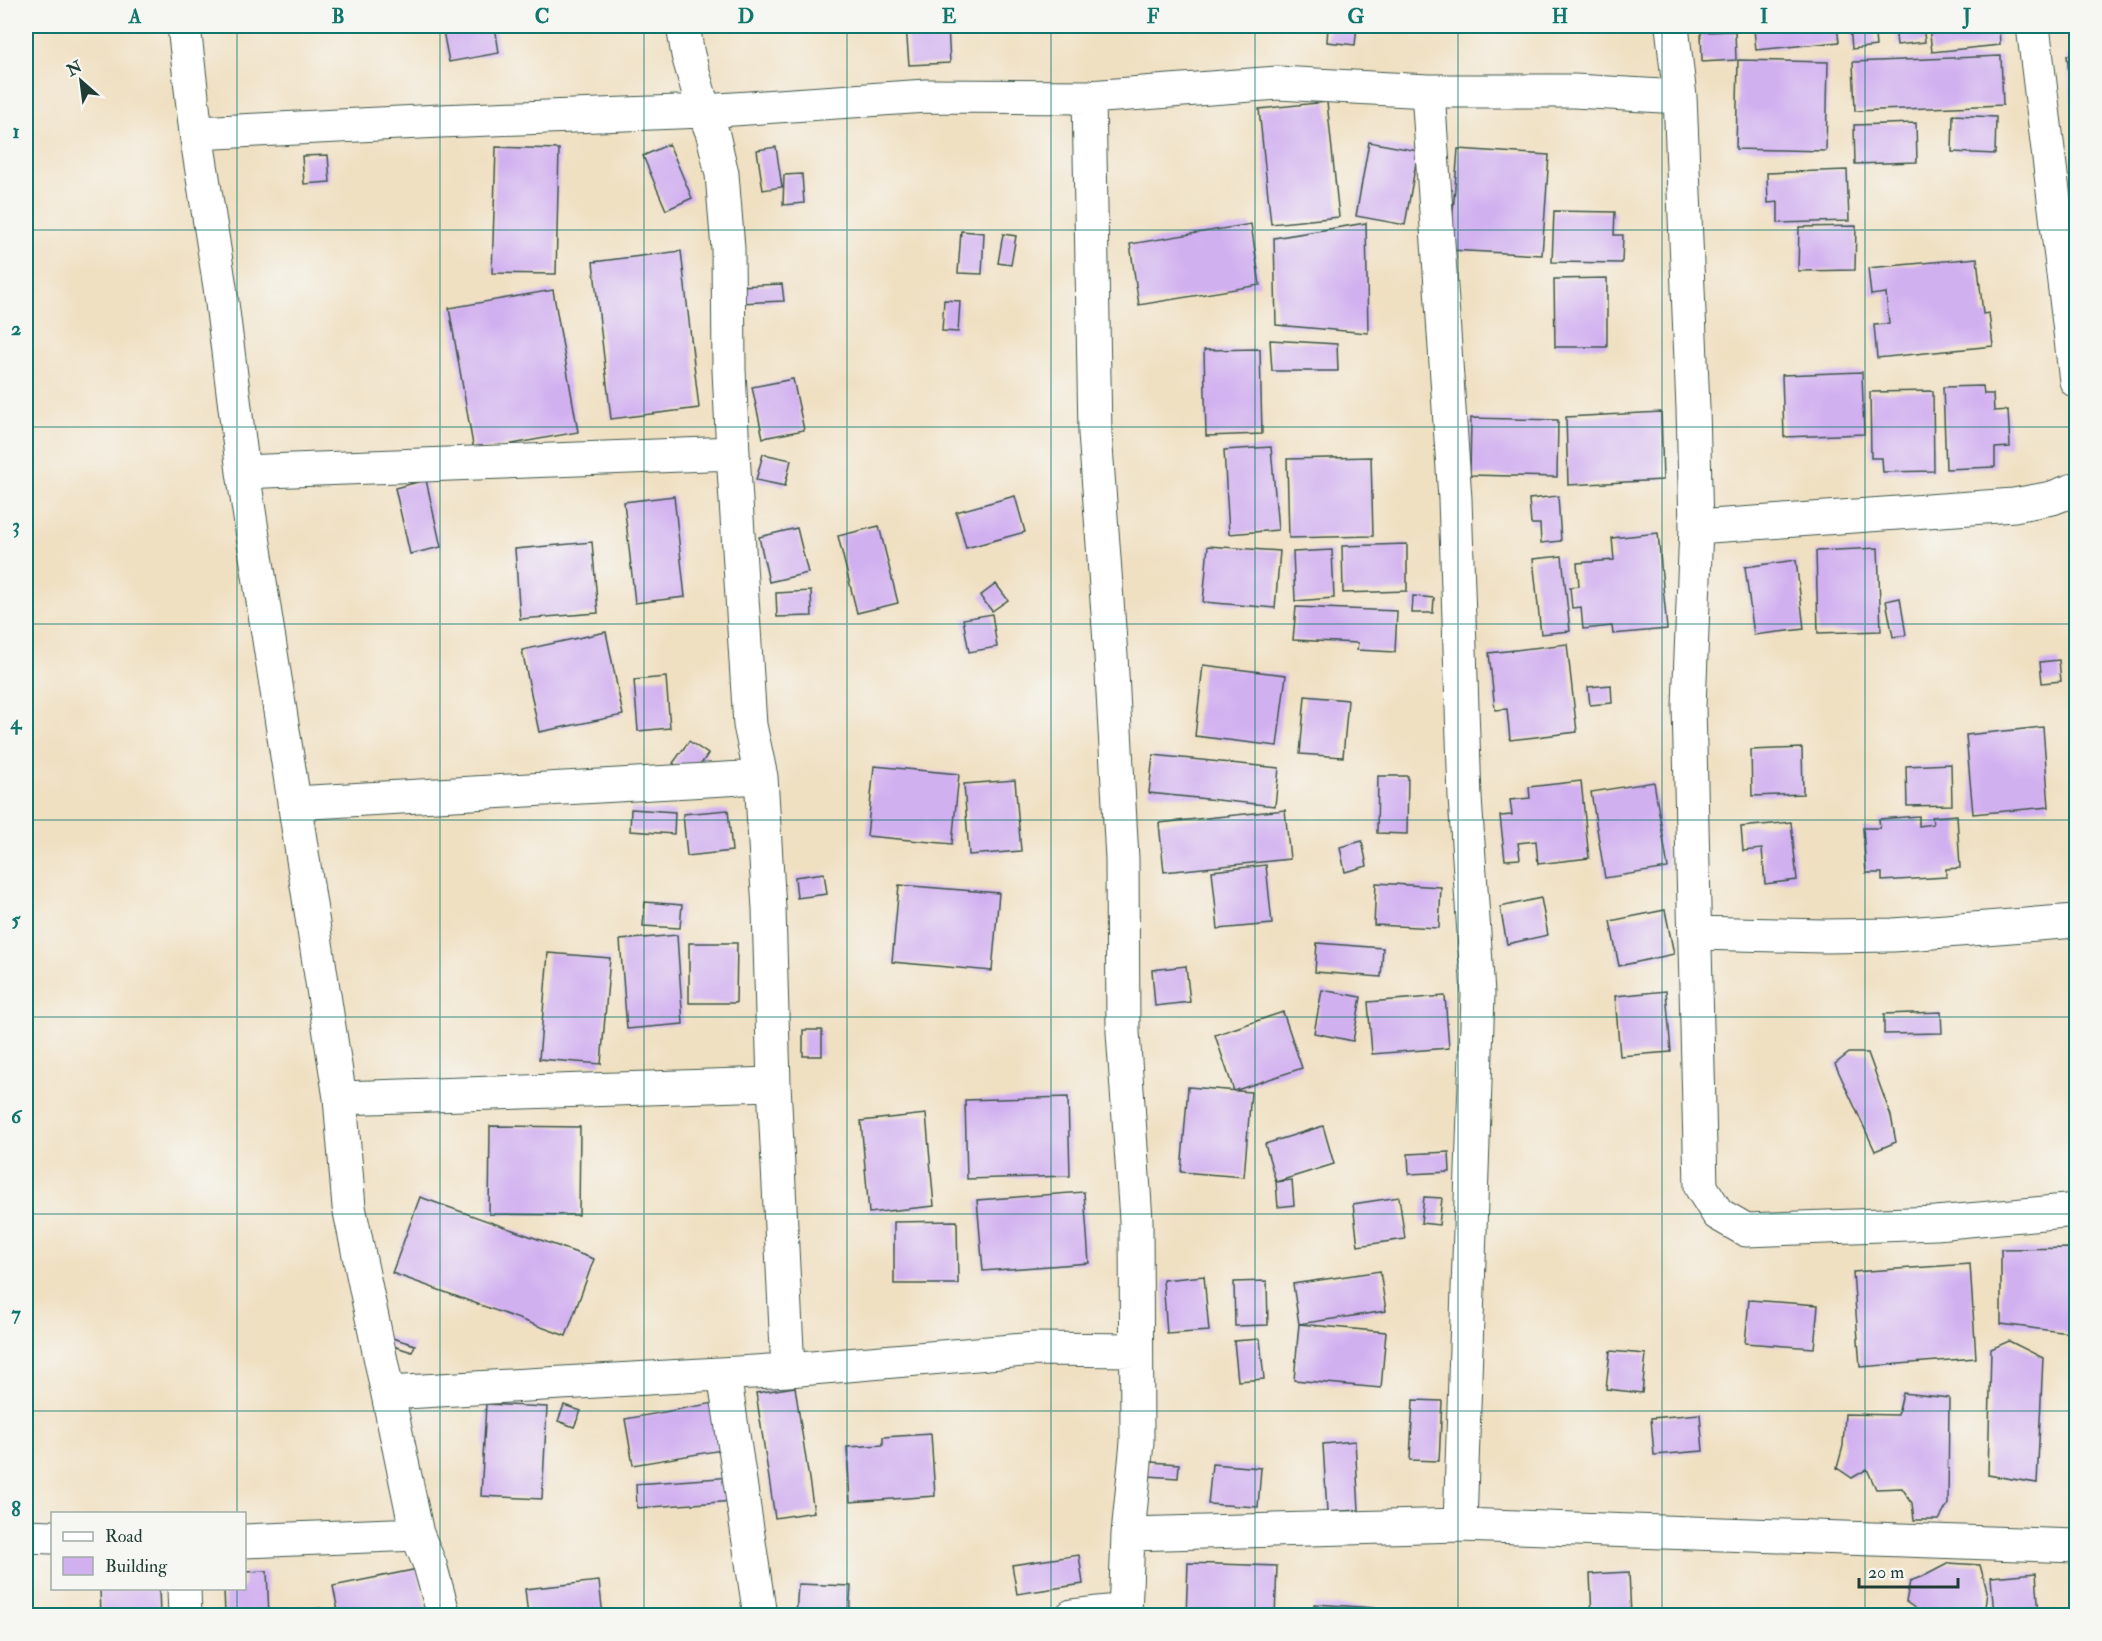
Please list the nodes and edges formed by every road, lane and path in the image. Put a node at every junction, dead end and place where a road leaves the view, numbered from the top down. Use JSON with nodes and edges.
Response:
{"nodes":[{"id":1,"x":184,"y":26,"type":"edge"},
{"id":2,"x":682,"y":26,"type":"edge"},
{"id":3,"x":1672,"y":26,"type":"edge"},
{"id":4,"x":2033,"y":26,"type":"edge"},
{"id":5,"x":1428,"y":91,"type":"junction"},
{"id":6,"x":1089,"y":97,"type":"junction"},
{"id":7,"x":1680,"y":97,"type":"junction"},
{"id":8,"x":704,"y":111,"type":"junction"},
{"id":9,"x":196,"y":133,"type":"junction"},
{"id":10,"x":2076,"y":381,"type":"edge"},
{"id":11,"x":733,"y":453,"type":"junction"},
{"id":12,"x":243,"y":472,"type":"junction"},
{"id":13,"x":2076,"y":489,"type":"edge"},
{"id":14,"x":1696,"y":527,"type":"junction"},
{"id":15,"x":760,"y":777,"type":"junction"},
{"id":16,"x":294,"y":803,"type":"junction"},
{"id":17,"x":2076,"y":921,"type":"edge"},
{"id":18,"x":1695,"y":933,"type":"junction"},
{"id":19,"x":774,"y":1084,"type":"junction"},
{"id":20,"x":340,"y":1098,"type":"junction"},
{"id":21,"x":2076,"y":1210,"type":"edge"},
{"id":22,"x":1136,"y":1350,"type":"junction"},
{"id":23,"x":788,"y":1370,"type":"junction"},
{"id":24,"x":724,"y":1374,"type":"junction"},
{"id":25,"x":388,"y":1393,"type":"junction"},
{"id":26,"x":1460,"y":1525,"type":"junction"},
{"id":27,"x":417,"y":1534,"type":"junction"},
{"id":28,"x":1128,"y":1534,"type":"junction"},
{"id":29,"x":26,"y":1536,"type":"edge"},
{"id":30,"x":51,"y":1537,"type":"edge"},
{"id":31,"x":246,"y":1541,"type":"edge"},
{"id":32,"x":2076,"y":1546,"type":"edge"},
{"id":33,"x":184,"y":1590,"type":"edge"},
{"id":34,"x":1125,"y":1613,"type":"edge"},
{"id":35,"x":185,"y":1616,"type":"edge"},
{"id":36,"x":444,"y":1616,"type":"edge"},
{"id":37,"x":760,"y":1616,"type":"edge"},
{"id":38,"x":1072,"y":1616,"type":"edge"}],
"edges":[{"from":1,"to":9,"type":"street"},
{"from":2,"to":8,"type":"street"},
{"from":3,"to":7,"type":"street"},
{"from":4,"to":10,"type":"street"},
{"from":5,"to":6,"type":"street"},
{"from":5,"to":7,"type":"street"},
{"from":5,"to":26,"type":"street"},
{"from":6,"to":8,"type":"street"},
{"from":6,"to":22,"type":"street"},
{"from":7,"to":14,"type":"street"},
{"from":8,"to":9,"type":"street"},
{"from":8,"to":11,"type":"street"},
{"from":9,"to":12,"type":"street"},
{"from":11,"to":12,"type":"street"},
{"from":11,"to":15,"type":"street"},
{"from":12,"to":16,"type":"street"},
{"from":13,"to":14,"type":"street"},
{"from":14,"to":18,"type":"street"},
{"from":15,"to":16,"type":"street"},
{"from":15,"to":19,"type":"street"},
{"from":16,"to":20,"type":"street"},
{"from":17,"to":18,"type":"street"},
{"from":18,"to":21,"type":"street"},
{"from":19,"to":20,"type":"street"},
{"from":19,"to":23,"type":"street"},
{"from":20,"to":25,"type":"street"},
{"from":22,"to":23,"type":"street"},
{"from":22,"to":28,"type":"street"},
{"from":23,"to":24,"type":"street"},
{"from":24,"to":25,"type":"street"},
{"from":24,"to":37,"type":"street"},
{"from":25,"to":27,"type":"street"},
{"from":26,"to":28,"type":"street"},
{"from":26,"to":32,"type":"street"},
{"from":27,"to":31,"type":"street"},
{"from":27,"to":36,"type":"street"},
{"from":28,"to":34,"type":"street"},
{"from":29,"to":30,"type":"street"},
{"from":33,"to":35,"type":"street"},
{"from":34,"to":38,"type":"street"}]}
